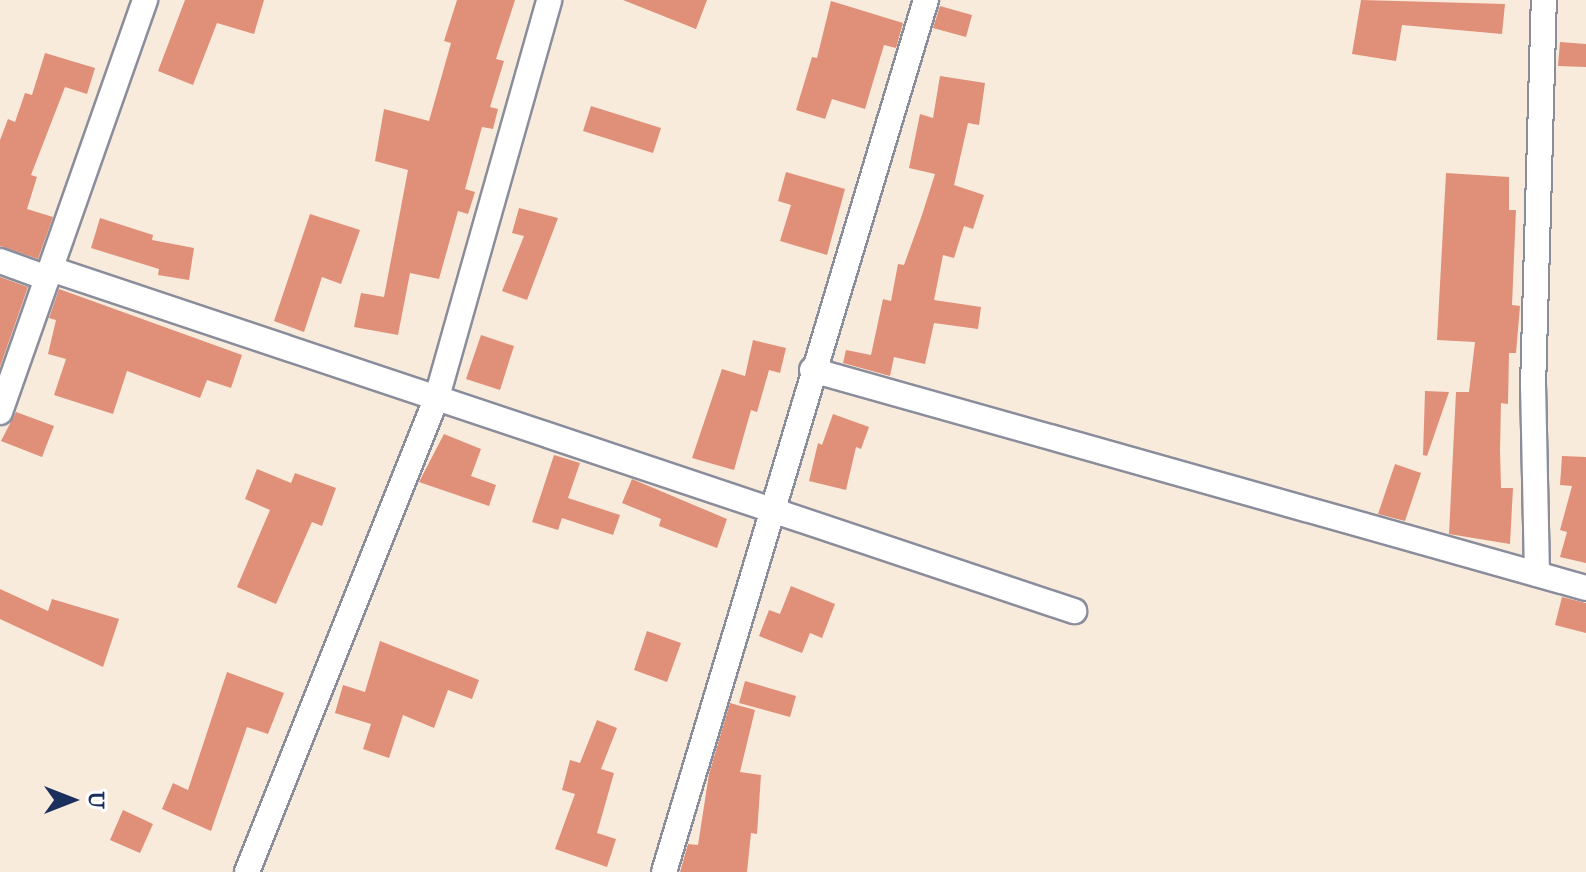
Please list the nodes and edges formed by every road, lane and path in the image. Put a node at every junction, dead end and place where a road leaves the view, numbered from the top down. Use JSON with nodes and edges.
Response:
{"nodes":[{"id":1,"x":145,"y":0,"type":"edge"},
{"id":2,"x":549,"y":0,"type":"edge"},
{"id":3,"x":926,"y":0,"type":"edge"},
{"id":4,"x":1544,"y":0,"type":"edge"},
{"id":5,"x":0,"y":261,"type":"edge"},
{"id":6,"x":49,"y":274,"type":"junction"},
{"id":7,"x":812,"y":370,"type":"junction"},
{"id":8,"x":437,"y":397,"type":"junction"},
{"id":9,"x":0,"y":412,"type":"edge"},
{"id":10,"x":772,"y":509,"type":"junction"},
{"id":11,"x":1537,"y":574,"type":"junction"},
{"id":12,"x":1586,"y":588,"type":"edge"},
{"id":13,"x":1074,"y":611,"type":"dead end"},
{"id":14,"x":247,"y":872,"type":"edge"},
{"id":15,"x":664,"y":872,"type":"edge"}],
"edges":[{"from":1,"to":6,"type":"street"},
{"from":2,"to":8,"type":"street"},
{"from":3,"to":7,"type":"street"},
{"from":4,"to":11,"type":"street"},
{"from":5,"to":6,"type":"street"},
{"from":6,"to":8,"type":"street"},
{"from":6,"to":9,"type":"street"},
{"from":7,"to":10,"type":"street"},
{"from":7,"to":11,"type":"street"},
{"from":8,"to":10,"type":"street"},
{"from":8,"to":14,"type":"street"},
{"from":10,"to":13,"type":"street"},
{"from":10,"to":15,"type":"street"},
{"from":11,"to":12,"type":"street"}]}
